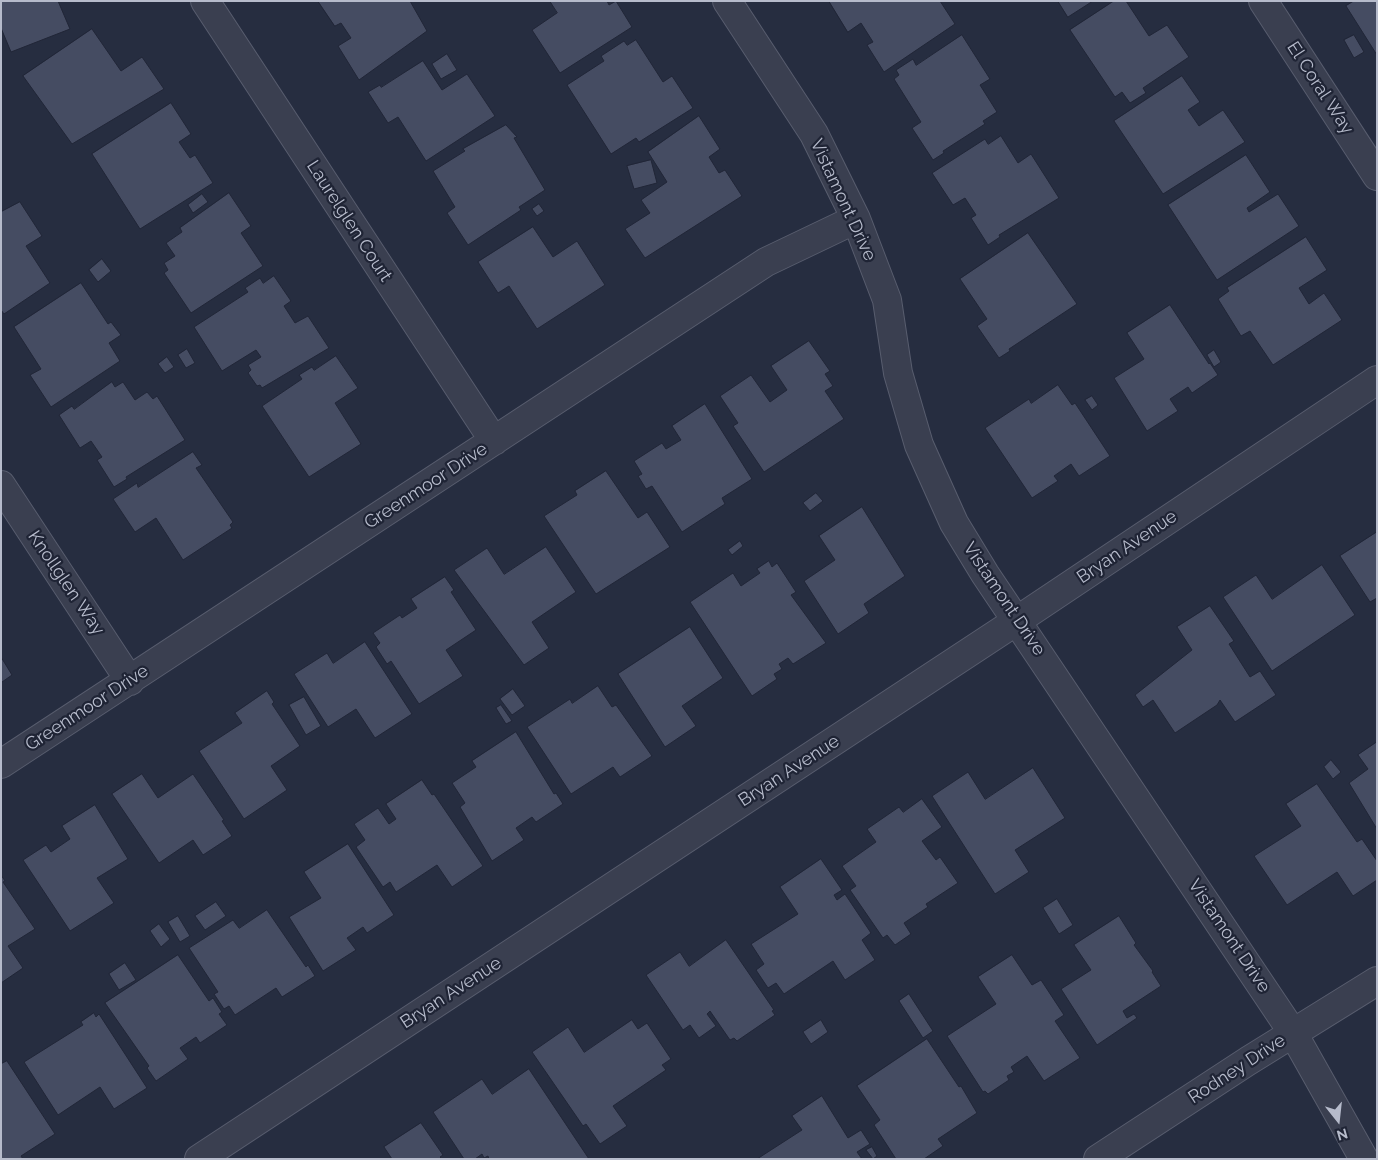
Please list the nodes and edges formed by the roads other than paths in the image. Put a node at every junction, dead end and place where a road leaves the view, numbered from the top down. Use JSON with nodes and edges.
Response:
{"nodes":[{"id":1,"x":205,"y":1,"type":"edge"},
{"id":2,"x":727,"y":1,"type":"edge"},
{"id":3,"x":1263,"y":1,"type":"edge"},
{"id":4,"x":1377,"y":176,"type":"edge"},
{"id":5,"x":856,"y":219,"type":"junction"},
{"id":6,"x":1377,"y":380,"type":"edge"},
{"id":7,"x":494,"y":441,"type":"junction"},
{"id":8,"x":1,"y":485,"type":"edge"},
{"id":9,"x":1018,"y":620,"type":"junction"},
{"id":10,"x":130,"y":681,"type":"junction"},
{"id":11,"x":1,"y":764,"type":"edge"},
{"id":12,"x":1377,"y":981,"type":"edge"},
{"id":13,"x":1293,"y":1033,"type":"junction"},
{"id":14,"x":199,"y":1159,"type":"edge"},
{"id":15,"x":1098,"y":1159,"type":"edge"},
{"id":16,"x":1364,"y":1159,"type":"edge"}],
"edges":[{"from":1,"to":7,"type":"street","name":"Laurelglen Court"},
{"from":2,"to":5,"type":"street","name":"Vistamont Drive"},
{"from":3,"to":4,"type":"street","name":"El Coral Way"},
{"from":5,"to":7,"type":"street","name":"Greenmoor Drive"},
{"from":5,"to":9,"type":"street","name":"Vistamont Drive"},
{"from":6,"to":9,"type":"street","name":"Bryan Avenue"},
{"from":7,"to":10,"type":"street","name":"Greenmoor Drive"},
{"from":8,"to":10,"type":"street","name":"Knollglen Way"},
{"from":9,"to":13,"type":"street","name":"Vistamont Drive"},
{"from":9,"to":14,"type":"street","name":"Bryan Avenue"},
{"from":10,"to":11,"type":"street","name":"Greenmoor Drive"},
{"from":12,"to":13,"type":"street","name":"Rodney Drive"},
{"from":13,"to":15,"type":"street","name":"Rodney Drive"},
{"from":13,"to":16,"type":"street","name":"Vistamont Drive"}]}
